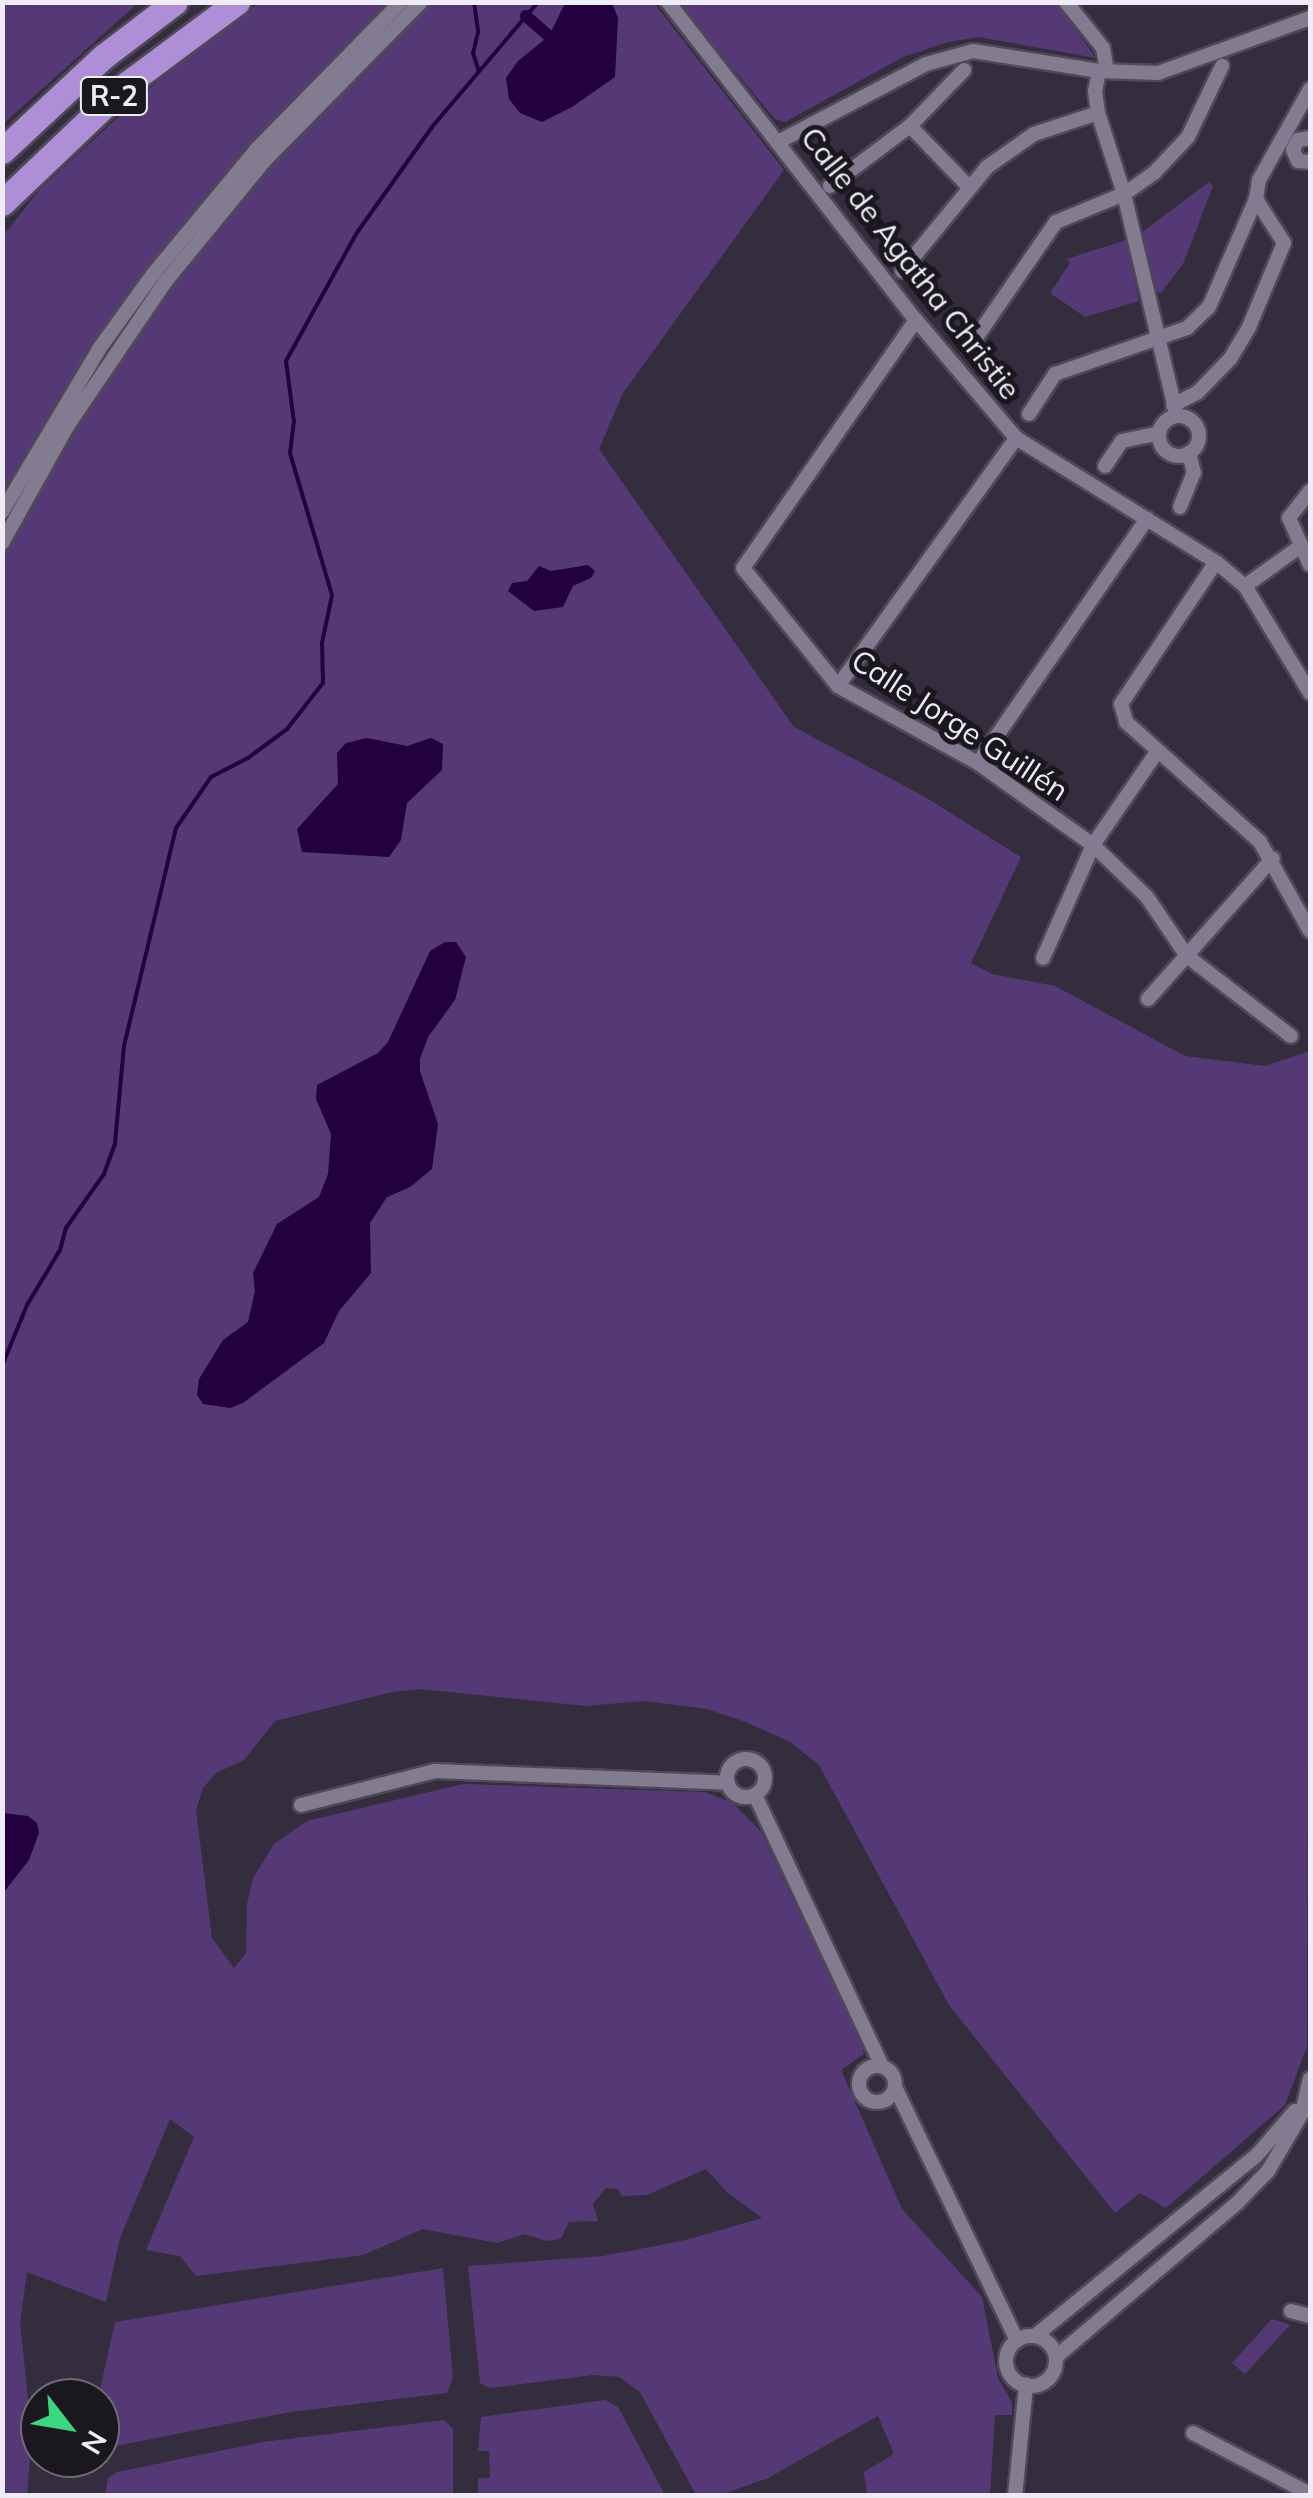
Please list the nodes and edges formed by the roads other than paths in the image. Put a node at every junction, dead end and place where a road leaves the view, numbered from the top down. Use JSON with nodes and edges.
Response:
{"nodes":[{"id":1,"x":175,"y":2,"type":"edge"},
{"id":2,"x":236,"y":2,"type":"edge"},
{"id":3,"x":401,"y":2,"type":"edge"},
{"id":4,"x":421,"y":2,"type":"edge"},
{"id":5,"x":668,"y":2,"type":"edge"},
{"id":6,"x":1066,"y":2,"type":"edge"},
{"id":7,"x":1310,"y":18,"type":"edge"},
{"id":8,"x":1222,"y":66,"type":"dead end"},
{"id":9,"x":964,"y":70,"type":"dead end"},
{"id":10,"x":1103,"y":71,"type":"junction"},
{"id":11,"x":1310,"y":89,"type":"edge"},
{"id":12,"x":1098,"y":112,"type":"junction"},
{"id":13,"x":910,"y":126,"type":"junction"},
{"id":14,"x":1310,"y":138,"type":"edge"},
{"id":15,"x":780,"y":141,"type":"junction"},
{"id":16,"x":2,"y":150,"type":"edge"},
{"id":17,"x":1310,"y":162,"type":"edge"},
{"id":18,"x":830,"y":186,"type":"dead end"},
{"id":19,"x":970,"y":188,"type":"junction"},
{"id":20,"x":1124,"y":194,"type":"junction"},
{"id":21,"x":1256,"y":200,"type":"junction"},
{"id":22,"x":2,"y":203,"type":"edge"},
{"id":23,"x":902,"y":272,"type":"dead end"},
{"id":24,"x":916,"y":320,"type":"junction"},
{"id":25,"x":1158,"y":340,"type":"junction"},
{"id":26,"x":968,"y":348,"type":"dead end"},
{"id":27,"x":1175,"y":411,"type":"junction"},
{"id":28,"x":1029,"y":414,"type":"dead end"},
{"id":29,"x":1159,"y":433,"type":"junction"},
{"id":30,"x":1016,"y":438,"type":"junction"},
{"id":31,"x":1189,"y":454,"type":"junction"},
{"id":32,"x":1105,"y":466,"type":"dead end"},
{"id":33,"x":1310,"y":491,"type":"edge"},
{"id":34,"x":1180,"y":507,"type":"dead end"},
{"id":35,"x":2,"y":512,"type":"edge"},
{"id":36,"x":1147,"y":520,"type":"junction"},
{"id":37,"x":2,"y":542,"type":"edge"},
{"id":38,"x":1298,"y":548,"type":"junction"},
{"id":39,"x":1216,"y":562,"type":"junction"},
{"id":40,"x":1310,"y":565,"type":"edge"},
{"id":41,"x":1244,"y":586,"type":"junction"},
{"id":42,"x":838,"y":686,"type":"junction"},
{"id":43,"x":1310,"y":693,"type":"edge"},
{"id":44,"x":1157,"y":752,"type":"junction"},
{"id":45,"x":978,"y":763,"type":"junction"},
{"id":46,"x":1094,"y":845,"type":"junction"},
{"id":47,"x":1274,"y":858,"type":"junction"},
{"id":48,"x":1310,"y":932,"type":"edge"},
{"id":49,"x":1187,"y":956,"type":"junction"},
{"id":50,"x":1043,"y":958,"type":"dead end"},
{"id":51,"x":1148,"y":998,"type":"dead end"},
{"id":52,"x":1291,"y":1036,"type":"dead end"},
{"id":53,"x":728,"y":1783,"type":"junction"},
{"id":54,"x":755,"y":1795,"type":"junction"},
{"id":55,"x":301,"y":1804,"type":"dead end"},
{"id":56,"x":876,"y":2067,"type":"junction"},
{"id":57,"x":1310,"y":2082,"type":"edge"},
{"id":58,"x":896,"y":2089,"type":"junction"},
{"id":59,"x":876,"y":2103,"type":"junction"},
{"id":60,"x":912,"y":2122,"type":"junction"},
{"id":61,"x":1291,"y":2311,"type":"dead end"},
{"id":62,"x":1310,"y":2316,"type":"edge"},
{"id":63,"x":1035,"y":2336,"type":"junction"},
{"id":64,"x":1017,"y":2340,"type":"junction"},
{"id":65,"x":1056,"y":2357,"type":"junction"},
{"id":66,"x":1026,"y":2386,"type":"junction"},
{"id":67,"x":1193,"y":2433,"type":"dead end"},
{"id":68,"x":1310,"y":2494,"type":"edge"},
{"id":69,"x":1016,"y":2496,"type":"edge"}],
"edges":[{"from":1,"to":16,"type":"highway","number":"R-2"},
{"from":2,"to":22,"type":"highway","number":"R-2"},
{"from":3,"to":35,"type":"street"},
{"from":4,"to":37,"type":"street"},
{"from":5,"to":15,"type":"street","name":"Calle de Agatha Christie"},
{"from":6,"to":10,"type":"street"},
{"from":7,"to":10,"type":"street"},
{"from":8,"to":20,"type":"street"},
{"from":9,"to":13,"type":"street"},
{"from":10,"to":12,"type":"street"},
{"from":10,"to":15,"type":"street"},
{"from":11,"to":21,"type":"street"},
{"from":12,"to":19,"type":"street"},
{"from":12,"to":20,"type":"street"},
{"from":13,"to":18,"type":"street"},
{"from":13,"to":19,"type":"street"},
{"from":14,"to":17,"type":"street"},
{"from":15,"to":24,"type":"street","name":"Calle de Agatha Christie"},
{"from":19,"to":23,"type":"street"},
{"from":20,"to":25,"type":"street"},
{"from":20,"to":26,"type":"street"},
{"from":21,"to":25,"type":"street"},
{"from":21,"to":27,"type":"street"},
{"from":24,"to":30,"type":"street","name":"Calle de Agatha Christie"},
{"from":24,"to":42,"type":"street","name":"Calle Jorge Guillén"},
{"from":25,"to":27,"type":"street"},
{"from":25,"to":28,"type":"street"},
{"from":27,"to":29,"type":"street"},
{"from":27,"to":31,"type":"street"},
{"from":29,"to":31,"type":"street"},
{"from":29,"to":32,"type":"street"},
{"from":30,"to":36,"type":"street","name":"Calle de Agatha Christie"},
{"from":30,"to":42,"type":"street"},
{"from":31,"to":34,"type":"street"},
{"from":33,"to":38,"type":"street"},
{"from":36,"to":39,"type":"street","name":"Calle de Agatha Christie"},
{"from":36,"to":45,"type":"street"},
{"from":38,"to":40,"type":"street"},
{"from":38,"to":41,"type":"street"},
{"from":39,"to":41,"type":"street","name":"Calle de Agatha Christie"},
{"from":39,"to":44,"type":"street"},
{"from":41,"to":43,"type":"street","name":"Calle de Agatha Christie"},
{"from":42,"to":45,"type":"street","name":"Calle Jorge Guillén"},
{"from":44,"to":46,"type":"street"},
{"from":44,"to":47,"type":"street"},
{"from":45,"to":46,"type":"street","name":"Calle Jorge Guillén"},
{"from":46,"to":49,"type":"street","name":"Calle Jorge Guillén"},
{"from":46,"to":50,"type":"street"},
{"from":47,"to":48,"type":"street"},
{"from":47,"to":49,"type":"street"},
{"from":49,"to":51,"type":"street"},
{"from":49,"to":52,"type":"street","name":"Calle Jorge Guillén"},
{"from":53,"to":54,"type":"street"},
{"from":53,"to":54,"type":"street"},
{"from":53,"to":55,"type":"street"},
{"from":54,"to":56,"type":"street"},
{"from":56,"to":58,"type":"street"},
{"from":56,"to":59,"type":"street"},
{"from":57,"to":63,"type":"street"},
{"from":57,"to":65,"type":"street"},
{"from":58,"to":59,"type":"street"},
{"from":58,"to":60,"type":"street"},
{"from":59,"to":60,"type":"street"},
{"from":60,"to":64,"type":"street"},
{"from":61,"to":62,"type":"street"},
{"from":63,"to":64,"type":"street"},
{"from":63,"to":65,"type":"street"},
{"from":64,"to":66,"type":"street"},
{"from":65,"to":66,"type":"street"},
{"from":66,"to":69,"type":"street"},
{"from":67,"to":68,"type":"street"}]}
